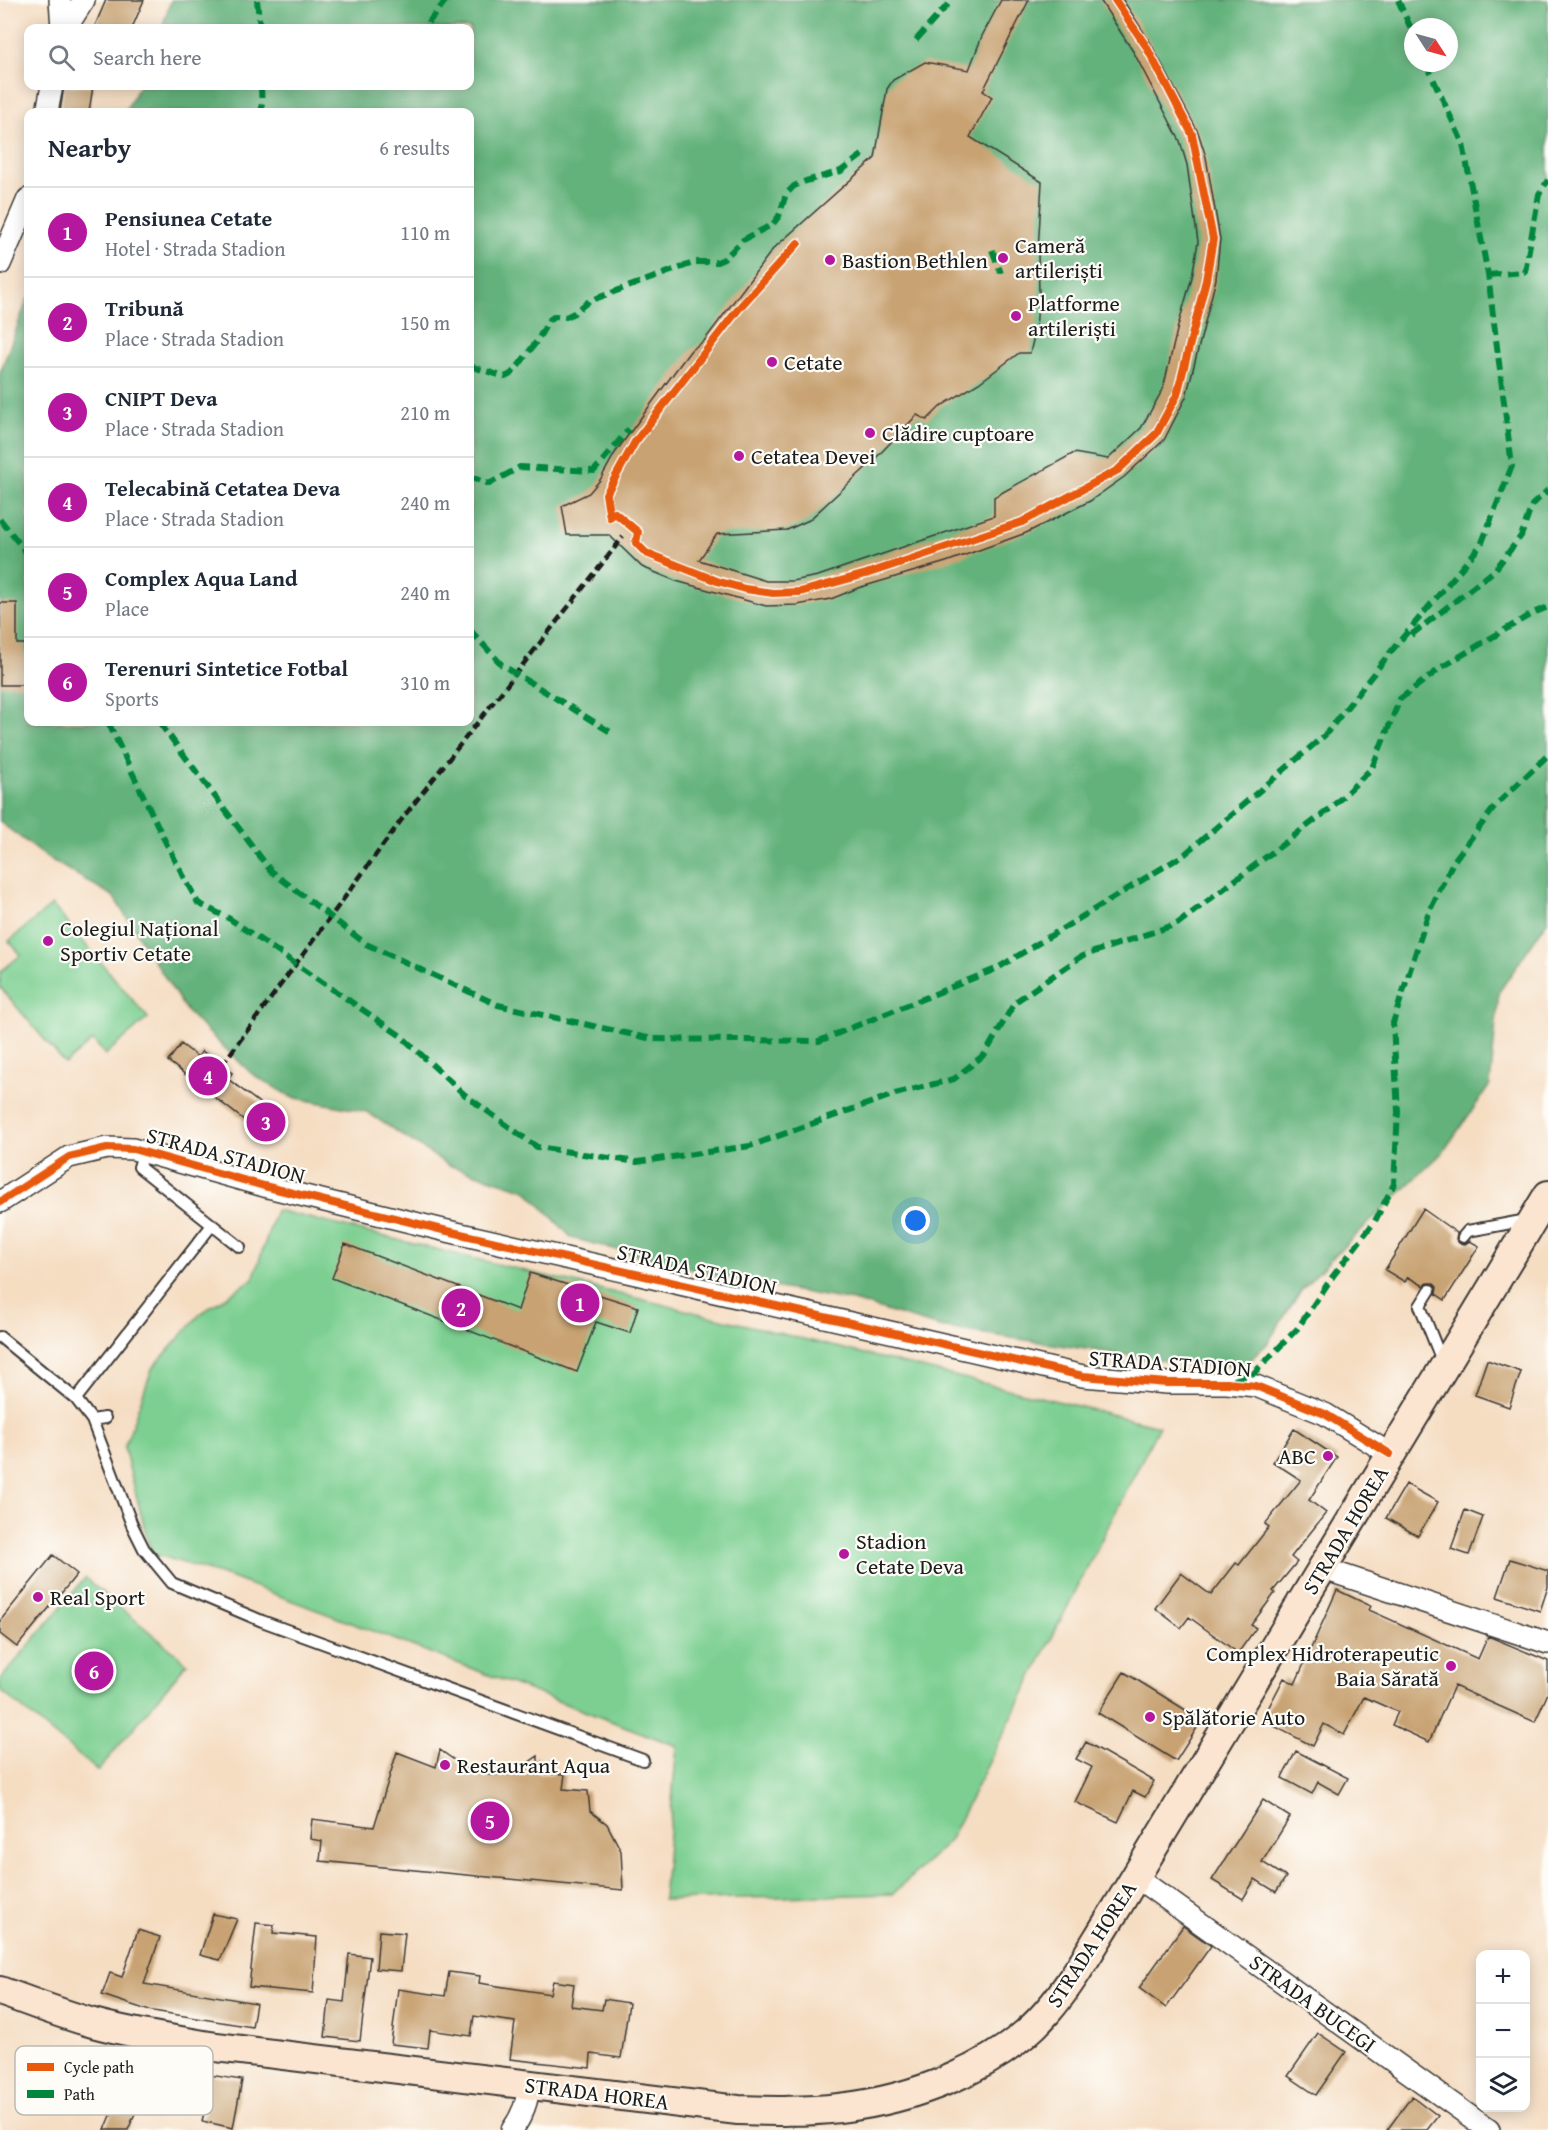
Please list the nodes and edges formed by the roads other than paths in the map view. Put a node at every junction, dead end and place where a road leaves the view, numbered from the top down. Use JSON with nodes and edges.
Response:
{"nodes":[{"id":1,"x":60,"y":0,"type":"edge"},
{"id":2,"x":84,"y":0,"type":"edge"},
{"id":3,"x":63,"y":24,"type":"edge"},
{"id":4,"x":67,"y":24,"type":"edge"},
{"id":5,"x":51,"y":90,"type":"edge"},
{"id":6,"x":48,"y":108,"type":"edge"},
{"id":7,"x":24,"y":208,"type":"edge"},
{"id":8,"x":0,"y":264,"type":"edge"},
{"id":9,"x":144,"y":1151,"type":"junction"},
{"id":10,"x":0,"y":1202,"type":"edge"},
{"id":11,"x":1541,"y":1207,"type":"edge"},
{"id":12,"x":212,"y":1225,"type":"junction"},
{"id":13,"x":1463,"y":1237,"type":"dead end"},
{"id":14,"x":240,"y":1247,"type":"dead end"},
{"id":15,"x":1430,"y":1290,"type":"dead end"},
{"id":16,"x":0,"y":1337,"type":"edge"},
{"id":17,"x":1444,"y":1365,"type":"junction"},
{"id":18,"x":76,"y":1399,"type":"junction"},
{"id":19,"x":105,"y":1418,"type":"dead end"},
{"id":20,"x":92,"y":1420,"type":"junction"},
{"id":21,"x":1390,"y":1454,"type":"junction"},
{"id":22,"x":1321,"y":1568,"type":"junction"},
{"id":23,"x":1548,"y":1643,"type":"edge"},
{"id":24,"x":643,"y":1760,"type":"dead end"},
{"id":25,"x":1136,"y":1877,"type":"junction"},
{"id":26,"x":0,"y":1991,"type":"edge"},
{"id":27,"x":205,"y":2046,"type":"edge"},
{"id":28,"x":213,"y":2047,"type":"edge"},
{"id":29,"x":529,"y":2085,"type":"junction"},
{"id":30,"x":785,"y":2120,"type":"edge"},
{"id":31,"x":512,"y":2130,"type":"edge"},
{"id":32,"x":1489,"y":2130,"type":"edge"}],
"edges":[{"from":1,"to":3,"type":"street"},
{"from":2,"to":4,"type":"street"},
{"from":5,"to":6,"type":"street"},
{"from":7,"to":8,"type":"street"},
{"from":9,"to":10,"type":"street","name":"STRADA STADION"},
{"from":9,"to":12,"type":"lane"},
{"from":9,"to":21,"type":"street","name":"STRADA STADION"},
{"from":11,"to":13,"type":"lane"},
{"from":11,"to":17,"type":"main road","name":"STRADA HOREA"},
{"from":12,"to":14,"type":"lane"},
{"from":12,"to":18,"type":"lane"},
{"from":15,"to":17,"type":"lane"},
{"from":16,"to":18,"type":"lane"},
{"from":17,"to":21,"type":"main road","name":"STRADA HOREA"},
{"from":18,"to":20,"type":"lane"},
{"from":19,"to":20,"type":"lane"},
{"from":20,"to":24,"type":"lane"},
{"from":21,"to":22,"type":"main road","name":"STRADA HOREA"},
{"from":22,"to":23,"type":"street"},
{"from":22,"to":25,"type":"main road","name":"STRADA HOREA"},
{"from":25,"to":30,"type":"main road","name":"STRADA HOREA"},
{"from":25,"to":32,"type":"street","name":"STRADA BUCEGI"},
{"from":26,"to":27,"type":"main road","name":"STRADA HOREA"},
{"from":28,"to":29,"type":"main road","name":"STRADA HOREA"},
{"from":29,"to":30,"type":"main road","name":"STRADA HOREA"},
{"from":29,"to":31,"type":"street"}]}
